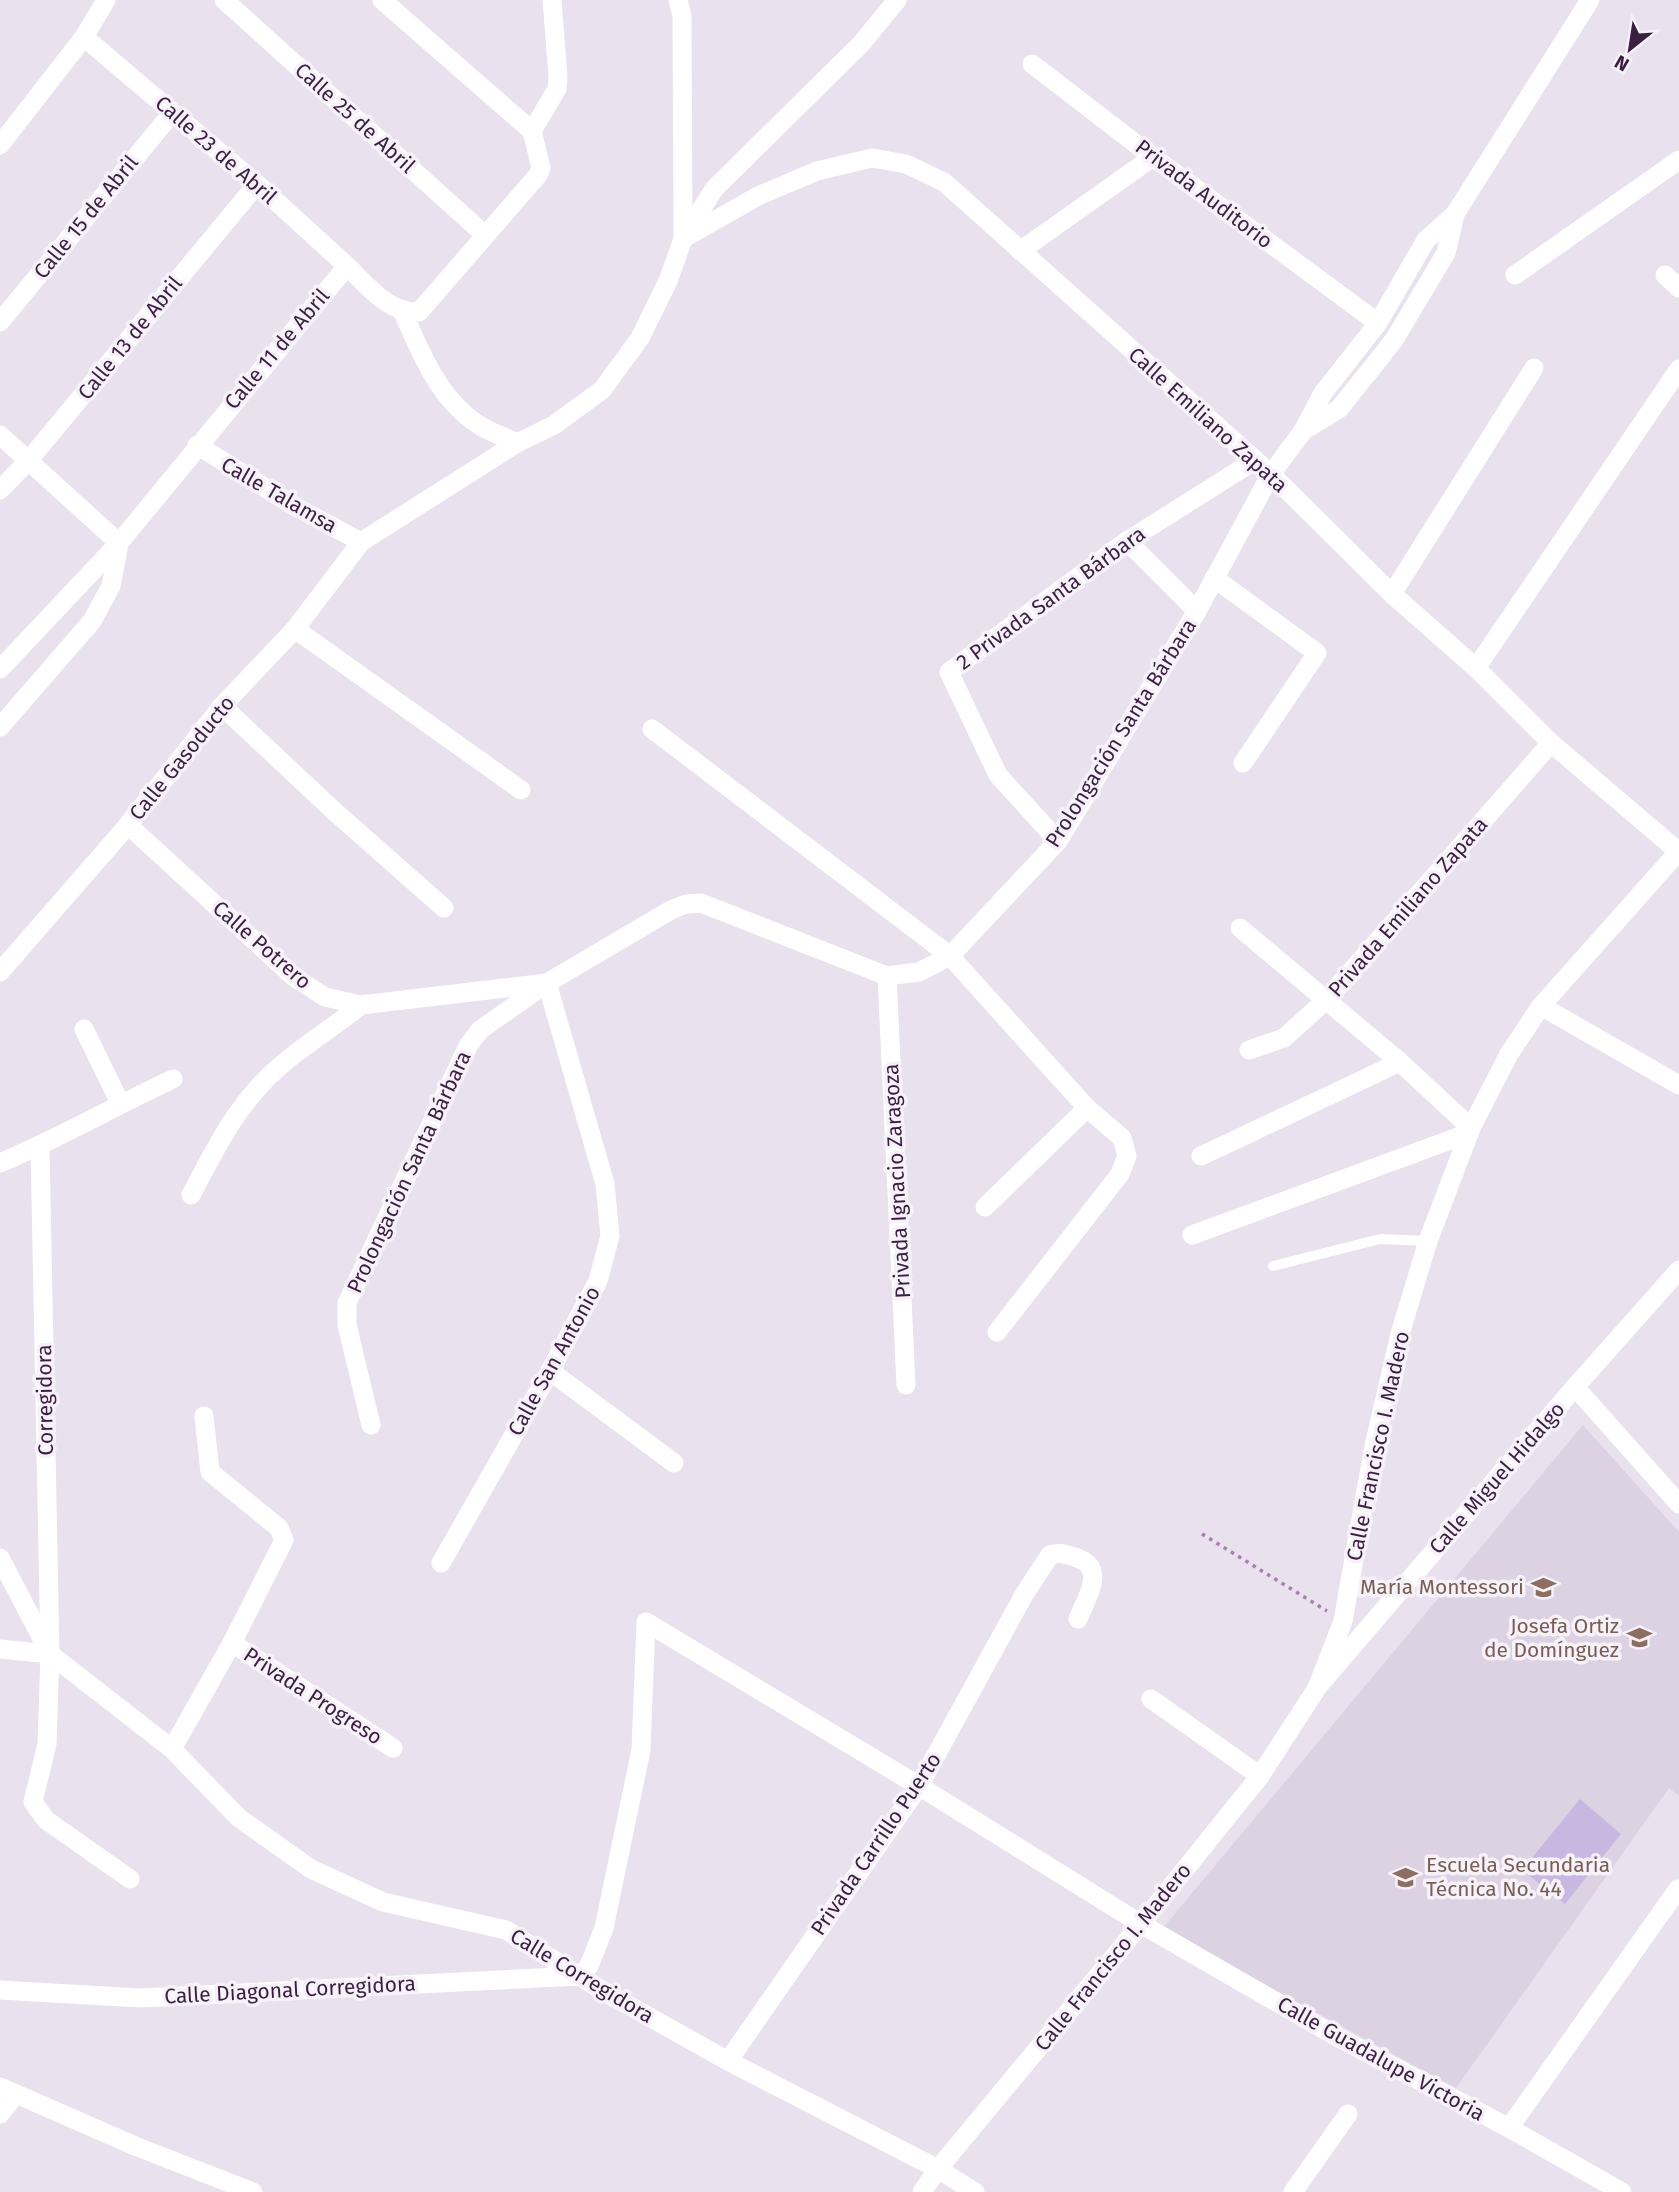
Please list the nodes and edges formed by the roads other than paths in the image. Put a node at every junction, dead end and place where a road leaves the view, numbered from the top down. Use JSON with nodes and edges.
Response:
{"nodes":[{"id":1,"x":106,"y":0,"type":"edge"},
{"id":2,"x":224,"y":0,"type":"edge"},
{"id":3,"x":382,"y":0,"type":"edge"},
{"id":4,"x":552,"y":0,"type":"edge"},
{"id":5,"x":678,"y":0,"type":"edge"},
{"id":6,"x":897,"y":0,"type":"edge"},
{"id":7,"x":1590,"y":0,"type":"edge"},
{"id":8,"x":85,"y":37,"type":"junction"},
{"id":9,"x":1032,"y":64,"type":"dead end"},
{"id":10,"x":172,"y":113,"type":"junction"},
{"id":11,"x":532,"y":131,"type":"junction"},
{"id":12,"x":0,"y":145,"type":"edge"},
{"id":13,"x":1153,"y":157,"type":"junction"},
{"id":14,"x":1679,"y":160,"type":"edge"},
{"id":15,"x":257,"y":184,"type":"junction"},
{"id":16,"x":1455,"y":214,"type":"junction"},
{"id":17,"x":485,"y":235,"type":"junction"},
{"id":18,"x":683,"y":239,"type":"junction"},
{"id":19,"x":1020,"y":251,"type":"junction"},
{"id":20,"x":346,"y":266,"type":"junction"},
{"id":21,"x":1515,"y":275,"type":"dead end"},
{"id":22,"x":402,"y":310,"type":"junction"},
{"id":23,"x":0,"y":322,"type":"edge"},
{"id":24,"x":1378,"y":323,"type":"junction"},
{"id":25,"x":1534,"y":368,"type":"dead end"},
{"id":26,"x":1679,"y":369,"type":"edge"},
{"id":27,"x":1303,"y":431,"type":"junction"},
{"id":28,"x":0,"y":435,"type":"edge"},
{"id":29,"x":517,"y":443,"type":"junction"},
{"id":30,"x":197,"y":445,"type":"junction"},
{"id":31,"x":29,"y":460,"type":"junction"},
{"id":32,"x":1254,"y":461,"type":"junction"},
{"id":33,"x":1271,"y":474,"type":"junction"},
{"id":34,"x":0,"y":490,"type":"edge"},
{"id":35,"x":1127,"y":541,"type":"junction"},
{"id":36,"x":119,"y":542,"type":"junction"},
{"id":37,"x":361,"y":542,"type":"junction"},
{"id":38,"x":1214,"y":578,"type":"junction"},
{"id":39,"x":1392,"y":594,"type":"junction"},
{"id":40,"x":1197,"y":611,"type":"junction"},
{"id":41,"x":295,"y":629,"type":"junction"},
{"id":42,"x":1476,"y":668,"type":"junction"},
{"id":43,"x":0,"y":669,"type":"edge"},
{"id":44,"x":222,"y":706,"type":"junction"},
{"id":45,"x":0,"y":727,"type":"edge"},
{"id":46,"x":652,"y":729,"type":"dead end"},
{"id":47,"x":1551,"y":743,"type":"junction"},
{"id":48,"x":1243,"y":763,"type":"dead end"},
{"id":49,"x":521,"y":790,"type":"dead end"},
{"id":50,"x":128,"y":825,"type":"junction"},
{"id":51,"x":1058,"y":842,"type":"junction"},
{"id":52,"x":1679,"y":851,"type":"edge"},
{"id":53,"x":444,"y":908,"type":"dead end"},
{"id":54,"x":1240,"y":928,"type":"dead end"},
{"id":55,"x":950,"y":956,"type":"junction"},
{"id":56,"x":0,"y":972,"type":"edge"},
{"id":57,"x":887,"y":976,"type":"junction"},
{"id":58,"x":547,"y":983,"type":"junction"},
{"id":59,"x":1326,"y":1000,"type":"junction"},
{"id":60,"x":360,"y":1005,"type":"junction"},
{"id":61,"x":1541,"y":1006,"type":"junction"},
{"id":62,"x":83,"y":1029,"type":"dead end"},
{"id":63,"x":1249,"y":1050,"type":"dead end"},
{"id":64,"x":1400,"y":1062,"type":"junction"},
{"id":65,"x":173,"y":1079,"type":"dead end"},
{"id":66,"x":1679,"y":1085,"type":"edge"},
{"id":67,"x":120,"y":1103,"type":"junction"},
{"id":68,"x":1087,"y":1108,"type":"junction"},
{"id":69,"x":1470,"y":1130,"type":"junction"},
{"id":70,"x":40,"y":1146,"type":"junction"},
{"id":71,"x":1201,"y":1156,"type":"dead end"},
{"id":72,"x":0,"y":1163,"type":"edge"},
{"id":73,"x":191,"y":1195,"type":"dead end"},
{"id":74,"x":985,"y":1207,"type":"dead end"},
{"id":75,"x":1192,"y":1235,"type":"dead end"},
{"id":76,"x":1428,"y":1241,"type":"junction"},
{"id":77,"x":1273,"y":1266,"type":"dead end"},
{"id":78,"x":1679,"y":1270,"type":"edge"},
{"id":79,"x":997,"y":1332,"type":"dead end"},
{"id":80,"x":550,"y":1371,"type":"junction"},
{"id":81,"x":906,"y":1385,"type":"dead end"},
{"id":82,"x":1575,"y":1387,"type":"junction"},
{"id":83,"x":204,"y":1416,"type":"dead end"},
{"id":84,"x":371,"y":1425,"type":"dead end"},
{"id":85,"x":674,"y":1463,"type":"dead end"},
{"id":86,"x":1679,"y":1504,"type":"edge"},
{"id":87,"x":0,"y":1558,"type":"edge"},
{"id":88,"x":441,"y":1563,"type":"dead end"},
{"id":89,"x":1077,"y":1619,"type":"dead end"},
{"id":90,"x":232,"y":1643,"type":"junction"},
{"id":91,"x":0,"y":1649,"type":"edge"},
{"id":92,"x":50,"y":1654,"type":"junction"},
{"id":93,"x":1317,"y":1688,"type":"junction"},
{"id":94,"x":1151,"y":1699,"type":"dead end"},
{"id":95,"x":393,"y":1748,"type":"dead end"},
{"id":96,"x":172,"y":1749,"type":"junction"},
{"id":97,"x":1260,"y":1776,"type":"junction"},
{"id":98,"x":919,"y":1786,"type":"junction"},
{"id":99,"x":130,"y":1879,"type":"dead end"},
{"id":100,"x":1678,"y":1889,"type":"edge"},
{"id":101,"x":1141,"y":1924,"type":"junction"},
{"id":102,"x":580,"y":1976,"type":"junction"},
{"id":103,"x":0,"y":1990,"type":"edge"},
{"id":104,"x":728,"y":2062,"type":"junction"},
{"id":105,"x":7,"y":2091,"type":"edge"},
{"id":106,"x":0,"y":2114,"type":"edge"},
{"id":107,"x":1348,"y":2114,"type":"dead end"},
{"id":108,"x":1509,"y":2128,"type":"junction"},
{"id":109,"x":937,"y":2169,"type":"junction"},
{"id":110,"x":253,"y":2192,"type":"edge"},
{"id":111,"x":922,"y":2192,"type":"edge"},
{"id":112,"x":975,"y":2192,"type":"edge"},
{"id":113,"x":1293,"y":2192,"type":"edge"},
{"id":114,"x":1622,"y":2192,"type":"edge"}],
"edges":[{"from":1,"to":8,"type":"street"},
{"from":2,"to":17,"type":"street","name":"Calle 25 de Abril"},
{"from":3,"to":11,"type":"street"},
{"from":4,"to":11,"type":"street"},
{"from":5,"to":18,"type":"street"},
{"from":6,"to":18,"type":"street"},
{"from":7,"to":16,"type":"street","name":"Prolongación Santa Bárbara"},
{"from":8,"to":10,"type":"street","name":"Calle 23 de Abril"},
{"from":8,"to":12,"type":"street"},
{"from":9,"to":13,"type":"street","name":"Privada Auditorio"},
{"from":10,"to":15,"type":"street","name":"Calle 23 de Abril"},
{"from":10,"to":23,"type":"street","name":"Calle 15 de Abril"},
{"from":11,"to":17,"type":"street"},
{"from":13,"to":19,"type":"street"},
{"from":13,"to":24,"type":"street","name":"Privada Auditorio"},
{"from":14,"to":21,"type":"street"},
{"from":15,"to":20,"type":"street","name":"Calle 23 de Abril"},
{"from":15,"to":31,"type":"street","name":"Calle 13 de Abril"},
{"from":16,"to":24,"type":"street","name":"Prolongación Santa Bárbara"},
{"from":16,"to":27,"type":"street","name":"Prolongación Santa Bárbara"},
{"from":17,"to":22,"type":"street"},
{"from":18,"to":19,"type":"street","name":"Calle Emiliano Zapata"},
{"from":18,"to":29,"type":"street"},
{"from":19,"to":32,"type":"street","name":"Calle Emiliano Zapata"},
{"from":20,"to":22,"type":"street"},
{"from":20,"to":30,"type":"street","name":"Calle 11 de Abril"},
{"from":22,"to":29,"type":"street"},
{"from":24,"to":27,"type":"street","name":"Prolongación Santa Bárbara"},
{"from":25,"to":39,"type":"street"},
{"from":26,"to":42,"type":"street"},
{"from":27,"to":33,"type":"street","name":"Prolongación Santa Bárbara"},
{"from":28,"to":31,"type":"street"},
{"from":29,"to":37,"type":"street"},
{"from":30,"to":36,"type":"street","name":"Calle 11 de Abril"},
{"from":30,"to":37,"type":"street","name":"Calle Talamsa"},
{"from":31,"to":34,"type":"street","name":"Calle 13 de Abril"},
{"from":31,"to":36,"type":"street"},
{"from":32,"to":33,"type":"street","name":"Calle Emiliano Zapata"},
{"from":32,"to":35,"type":"street","name":"2 Privada Santa Bárbara"},
{"from":33,"to":38,"type":"street","name":"Prolongación Santa Bárbara"},
{"from":33,"to":39,"type":"street","name":"Calle Emiliano Zapata"},
{"from":35,"to":40,"type":"street"},
{"from":35,"to":51,"type":"street","name":"2 Privada Santa Bárbara"},
{"from":36,"to":43,"type":"street","name":"Calle 11 de Abril"},
{"from":36,"to":45,"type":"street"},
{"from":37,"to":41,"type":"street","name":"Calle Gasoducto"},
{"from":38,"to":40,"type":"street","name":"Prolongación Santa Bárbara"},
{"from":38,"to":48,"type":"street"},
{"from":39,"to":42,"type":"street","name":"Calle Emiliano Zapata"},
{"from":40,"to":51,"type":"street","name":"Prolongación Santa Bárbara"},
{"from":41,"to":44,"type":"street","name":"Calle Gasoducto"},
{"from":41,"to":49,"type":"street"},
{"from":42,"to":47,"type":"street","name":"Calle Emiliano Zapata"},
{"from":44,"to":50,"type":"street","name":"Calle Gasoducto"},
{"from":44,"to":53,"type":"street"},
{"from":46,"to":55,"type":"street"},
{"from":47,"to":52,"type":"street","name":"Calle Emiliano Zapata"},
{"from":47,"to":59,"type":"street","name":"Privada Emiliano Zapata"},
{"from":50,"to":56,"type":"street","name":"Calle Gasoducto"},
{"from":50,"to":60,"type":"street","name":"Calle Potrero"},
{"from":51,"to":55,"type":"street","name":"Prolongación Santa Bárbara"},
{"from":52,"to":61,"type":"street","name":"Calle Francisco I. Madero"},
{"from":54,"to":59,"type":"street"},
{"from":55,"to":57,"type":"street","name":"Prolongación Santa Bárbara"},
{"from":55,"to":68,"type":"street"},
{"from":57,"to":58,"type":"street","name":"Prolongación Santa Bárbara"},
{"from":57,"to":81,"type":"street","name":"Privada Ignacio Zaragoza"},
{"from":58,"to":60,"type":"street","name":"Calle Potrero"},
{"from":58,"to":80,"type":"street","name":"Calle San Antonio"},
{"from":58,"to":84,"type":"street","name":"Prolongación Santa Bárbara"},
{"from":59,"to":63,"type":"street","name":"Privada Emiliano Zapata"},
{"from":59,"to":64,"type":"street"},
{"from":60,"to":73,"type":"street"},
{"from":61,"to":66,"type":"street"},
{"from":61,"to":69,"type":"street","name":"Calle Francisco I. Madero"},
{"from":62,"to":67,"type":"street"},
{"from":64,"to":69,"type":"street"},
{"from":64,"to":71,"type":"street"},
{"from":65,"to":67,"type":"street"},
{"from":67,"to":70,"type":"street"},
{"from":68,"to":74,"type":"street"},
{"from":68,"to":79,"type":"street"},
{"from":69,"to":75,"type":"street"},
{"from":69,"to":76,"type":"street","name":"Calle Francisco I. Madero"},
{"from":70,"to":72,"type":"street"},
{"from":70,"to":92,"type":"street","name":"Corregidora"},
{"from":76,"to":77,"type":"lane"},
{"from":76,"to":93,"type":"street","name":"Calle Francisco I. Madero"},
{"from":78,"to":82,"type":"street","name":"Calle Miguel Hidalgo"},
{"from":80,"to":85,"type":"street"},
{"from":80,"to":88,"type":"street","name":"Calle San Antonio"},
{"from":82,"to":86,"type":"street"},
{"from":82,"to":93,"type":"street","name":"Calle Miguel Hidalgo"},
{"from":83,"to":90,"type":"street","name":"Privada Progreso"},
{"from":87,"to":92,"type":"street","name":"Calle Corregidora"},
{"from":89,"to":98,"type":"street","name":"Privada Carrillo Puerto"},
{"from":90,"to":95,"type":"street","name":"Privada Progreso"},
{"from":90,"to":96,"type":"street","name":"Privada Progreso"},
{"from":91,"to":92,"type":"street"},
{"from":92,"to":96,"type":"street","name":"Calle Corregidora"},
{"from":92,"to":99,"type":"street","name":"Corregidora"},
{"from":93,"to":97,"type":"street","name":"Calle Francisco I. Madero"},
{"from":94,"to":97,"type":"street"},
{"from":96,"to":102,"type":"street","name":"Calle Corregidora"},
{"from":97,"to":101,"type":"street","name":"Calle Francisco I. Madero"},
{"from":98,"to":101,"type":"street","name":"Calle Guadalupe Victoria"},
{"from":98,"to":102,"type":"street","name":"Calle Guadalupe Victoria"},
{"from":98,"to":104,"type":"street","name":"Privada Carrillo Puerto"},
{"from":100,"to":108,"type":"street"},
{"from":101,"to":108,"type":"street","name":"Calle Guadalupe Victoria"},
{"from":101,"to":109,"type":"street","name":"Calle Francisco I. Madero"},
{"from":102,"to":103,"type":"street","name":"Calle Diagonal Corregidora"},
{"from":102,"to":104,"type":"street","name":"Calle Corregidora"},
{"from":104,"to":109,"type":"street","name":"Calle Corregidora"},
{"from":105,"to":106,"type":"street"},
{"from":105,"to":110,"type":"street"},
{"from":107,"to":113,"type":"street"},
{"from":108,"to":114,"type":"street","name":"Calle Guadalupe Victoria"},
{"from":109,"to":111,"type":"street","name":"Calle Francisco I. Madero"},
{"from":109,"to":112,"type":"street","name":"Calle Corregidora"}]}
